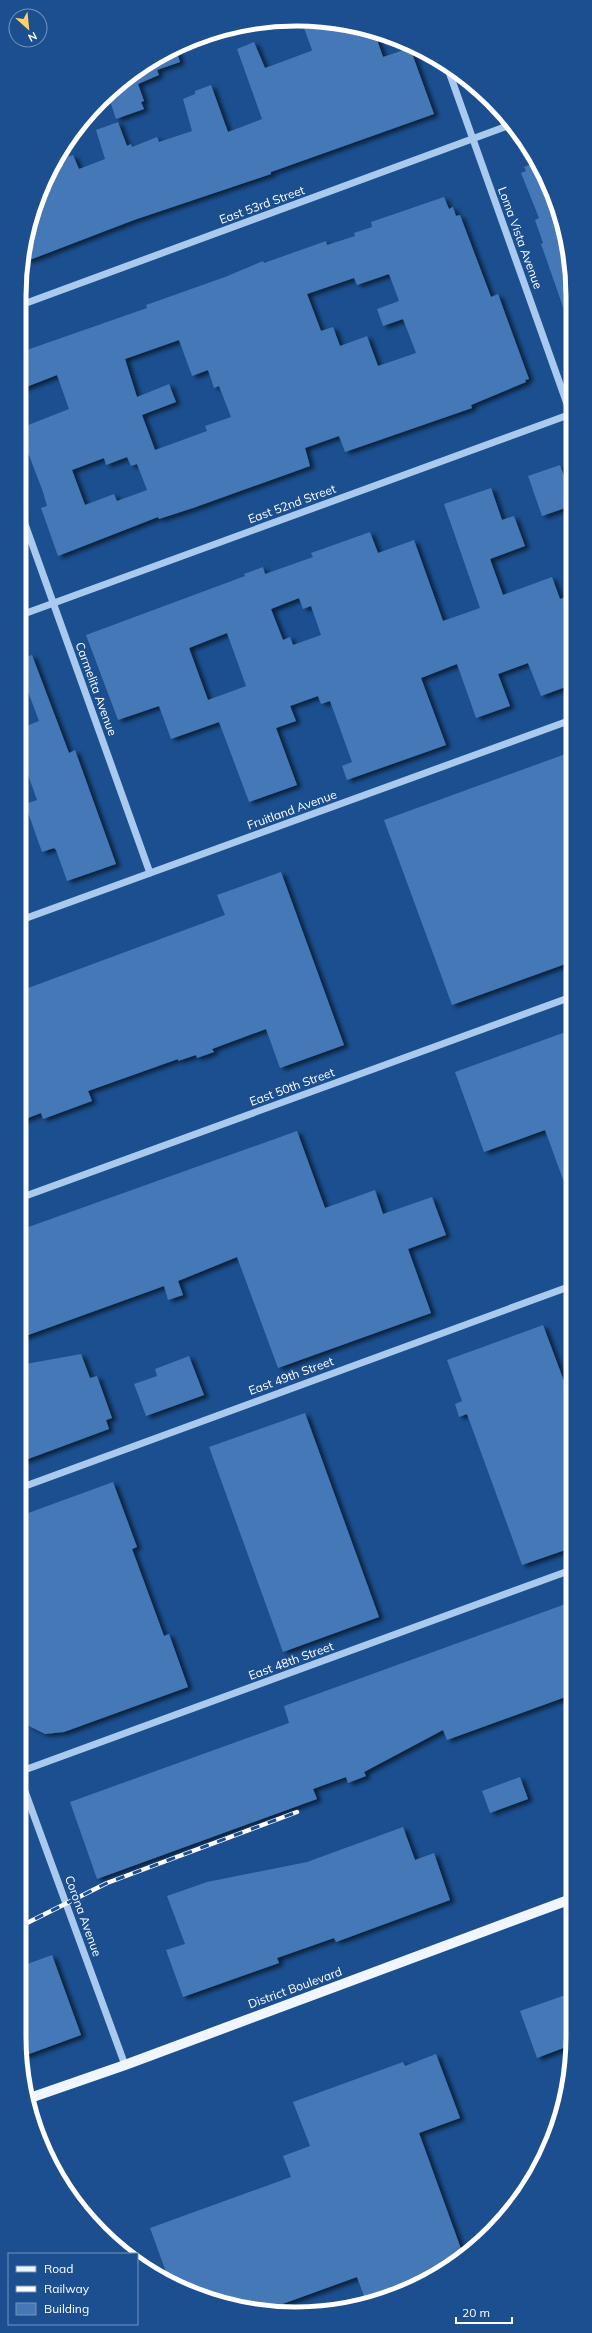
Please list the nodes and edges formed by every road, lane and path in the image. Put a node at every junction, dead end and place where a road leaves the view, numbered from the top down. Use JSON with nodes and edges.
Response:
{"nodes":[{"id":1,"x":450,"y":75,"type":"edge"},
{"id":2,"x":506,"y":126,"type":"edge"},
{"id":3,"x":472,"y":138,"type":"junction"},
{"id":4,"x":26,"y":304,"type":"edge"},
{"id":5,"x":566,"y":400,"type":"edge"},
{"id":6,"x":566,"y":416,"type":"edge"},
{"id":7,"x":26,"y":527,"type":"edge"},
{"id":8,"x":53,"y":603,"type":"junction"},
{"id":9,"x":26,"y":613,"type":"edge"},
{"id":10,"x":566,"y":722,"type":"edge"},
{"id":11,"x":150,"y":873,"type":"junction"},
{"id":12,"x":26,"y":918,"type":"edge"},
{"id":13,"x":566,"y":999,"type":"edge"},
{"id":14,"x":26,"y":1196,"type":"edge"},
{"id":15,"x":566,"y":1288,"type":"edge"},
{"id":16,"x":26,"y":1486,"type":"edge"},
{"id":17,"x":566,"y":1572,"type":"edge"},
{"id":18,"x":26,"y":1769,"type":"edge"},
{"id":19,"x":26,"y":1795,"type":"edge"},
{"id":20,"x":566,"y":1901,"type":"edge"},
{"id":21,"x":125,"y":2065,"type":"junction"},
{"id":22,"x":33,"y":2097,"type":"edge"}],
"edges":[{"from":1,"to":3,"type":"street","name":"Loma Vista Avenue"},
{"from":2,"to":3,"type":"street","name":"East 53rd Street"},
{"from":3,"to":4,"type":"street","name":"East 53rd Street"},
{"from":3,"to":5,"type":"street","name":"Loma Vista Avenue"},
{"from":6,"to":8,"type":"street","name":"East 52nd Street"},
{"from":7,"to":8,"type":"street","name":"Carmelita Avenue"},
{"from":8,"to":9,"type":"street","name":"East 52nd Street"},
{"from":8,"to":11,"type":"street","name":"Carmelita Avenue"},
{"from":10,"to":11,"type":"street","name":"Fruitland Avenue"},
{"from":11,"to":12,"type":"street","name":"Fruitland Avenue"},
{"from":13,"to":14,"type":"street","name":"East 50th Street"},
{"from":15,"to":16,"type":"street","name":"East 49th Street"},
{"from":17,"to":18,"type":"street","name":"East 48th Street"},
{"from":19,"to":21,"type":"street","name":"Corona Avenue"},
{"from":20,"to":21,"type":"main road","name":"District Boulevard"},
{"from":21,"to":22,"type":"main road","name":"District Boulevard"}]}
